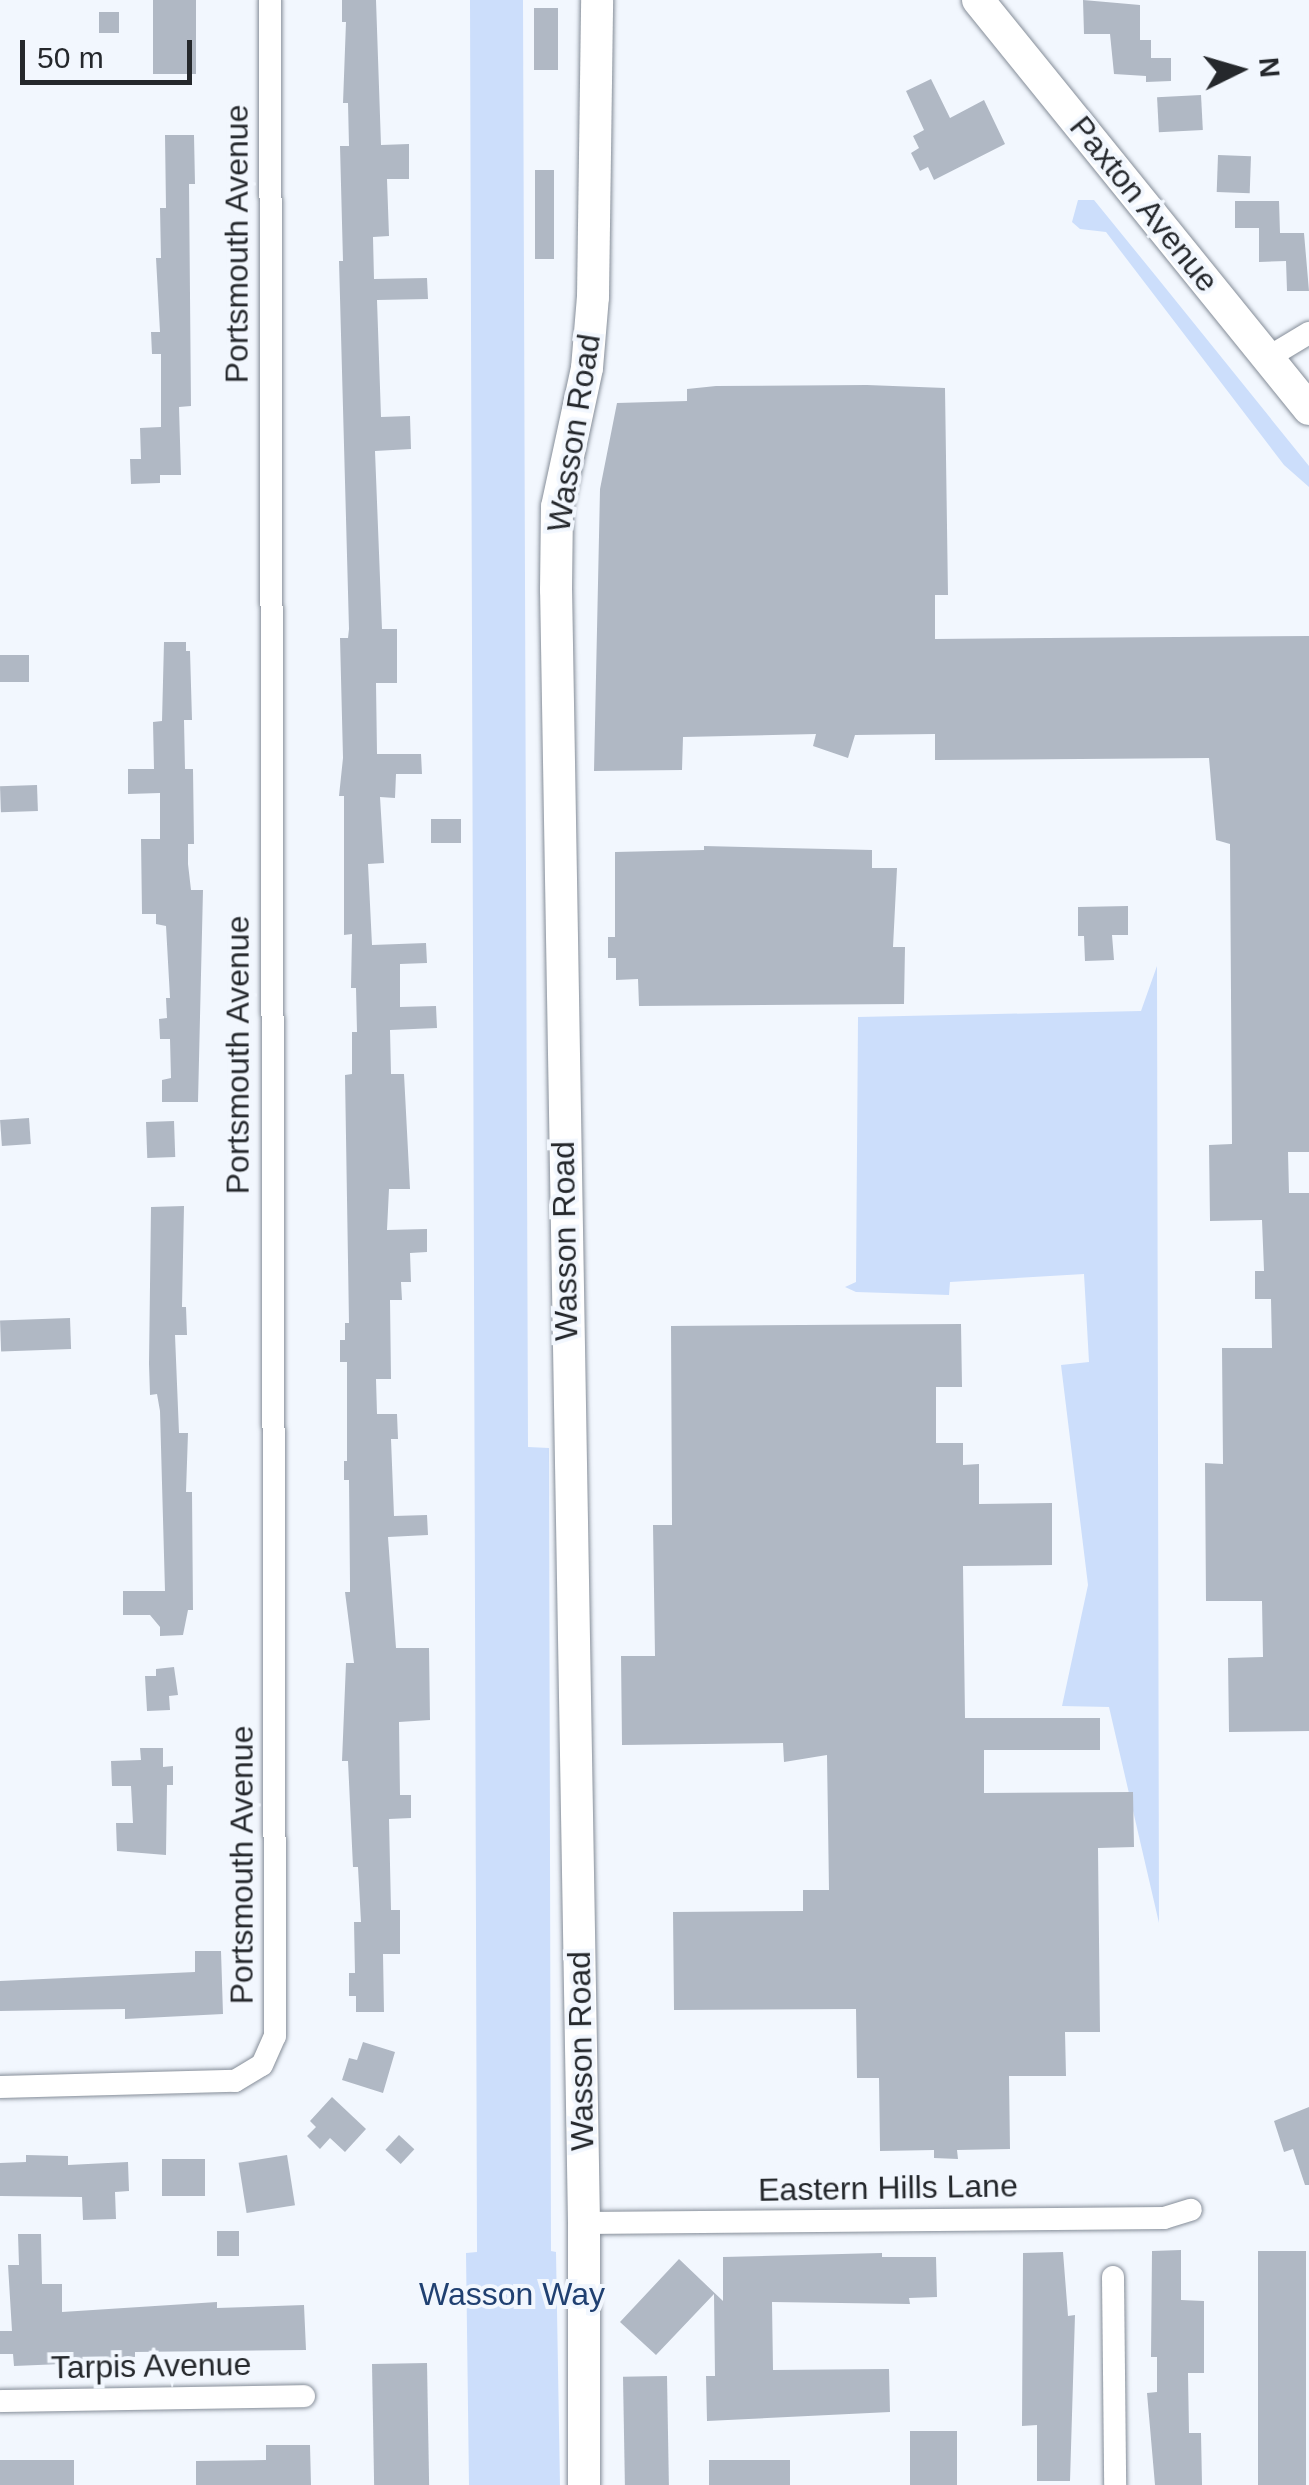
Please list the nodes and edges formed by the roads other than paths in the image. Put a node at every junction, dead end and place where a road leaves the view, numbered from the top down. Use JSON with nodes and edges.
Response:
{"nodes":[{"id":1,"x":270,"y":0,"type":"edge"},
{"id":2,"x":597,"y":0,"type":"edge"},
{"id":3,"x":978,"y":0,"type":"edge"},
{"id":4,"x":1309,"y":333,"type":"edge"},
{"id":5,"x":1269,"y":357,"type":"junction"},
{"id":6,"x":1309,"y":409,"type":"edge"},
{"id":7,"x":0,"y":2087,"type":"edge"},
{"id":8,"x":1191,"y":2210,"type":"dead end"},
{"id":9,"x":584,"y":2222,"type":"junction"},
{"id":10,"x":1112,"y":2277,"type":"dead end"},
{"id":11,"x":304,"y":2396,"type":"dead end"},
{"id":12,"x":0,"y":2401,"type":"edge"},
{"id":13,"x":584,"y":2485,"type":"edge"},
{"id":14,"x":1115,"y":2485,"type":"edge"}],
"edges":[{"from":1,"to":7,"type":"street","name":"Portsmouth Avenue"},
{"from":2,"to":9,"type":"street","name":"Wasson Road"},
{"from":3,"to":5,"type":"street","name":"Paxton Avenue"},
{"from":4,"to":5,"type":"street"},
{"from":5,"to":6,"type":"street","name":"Paxton Avenue"},
{"from":8,"to":9,"type":"street","name":"Eastern Hills Lane"},
{"from":9,"to":13,"type":"street","name":"Wasson Road"},
{"from":10,"to":14,"type":"street"},
{"from":11,"to":12,"type":"street","name":"Tarpis Avenue"}]}
